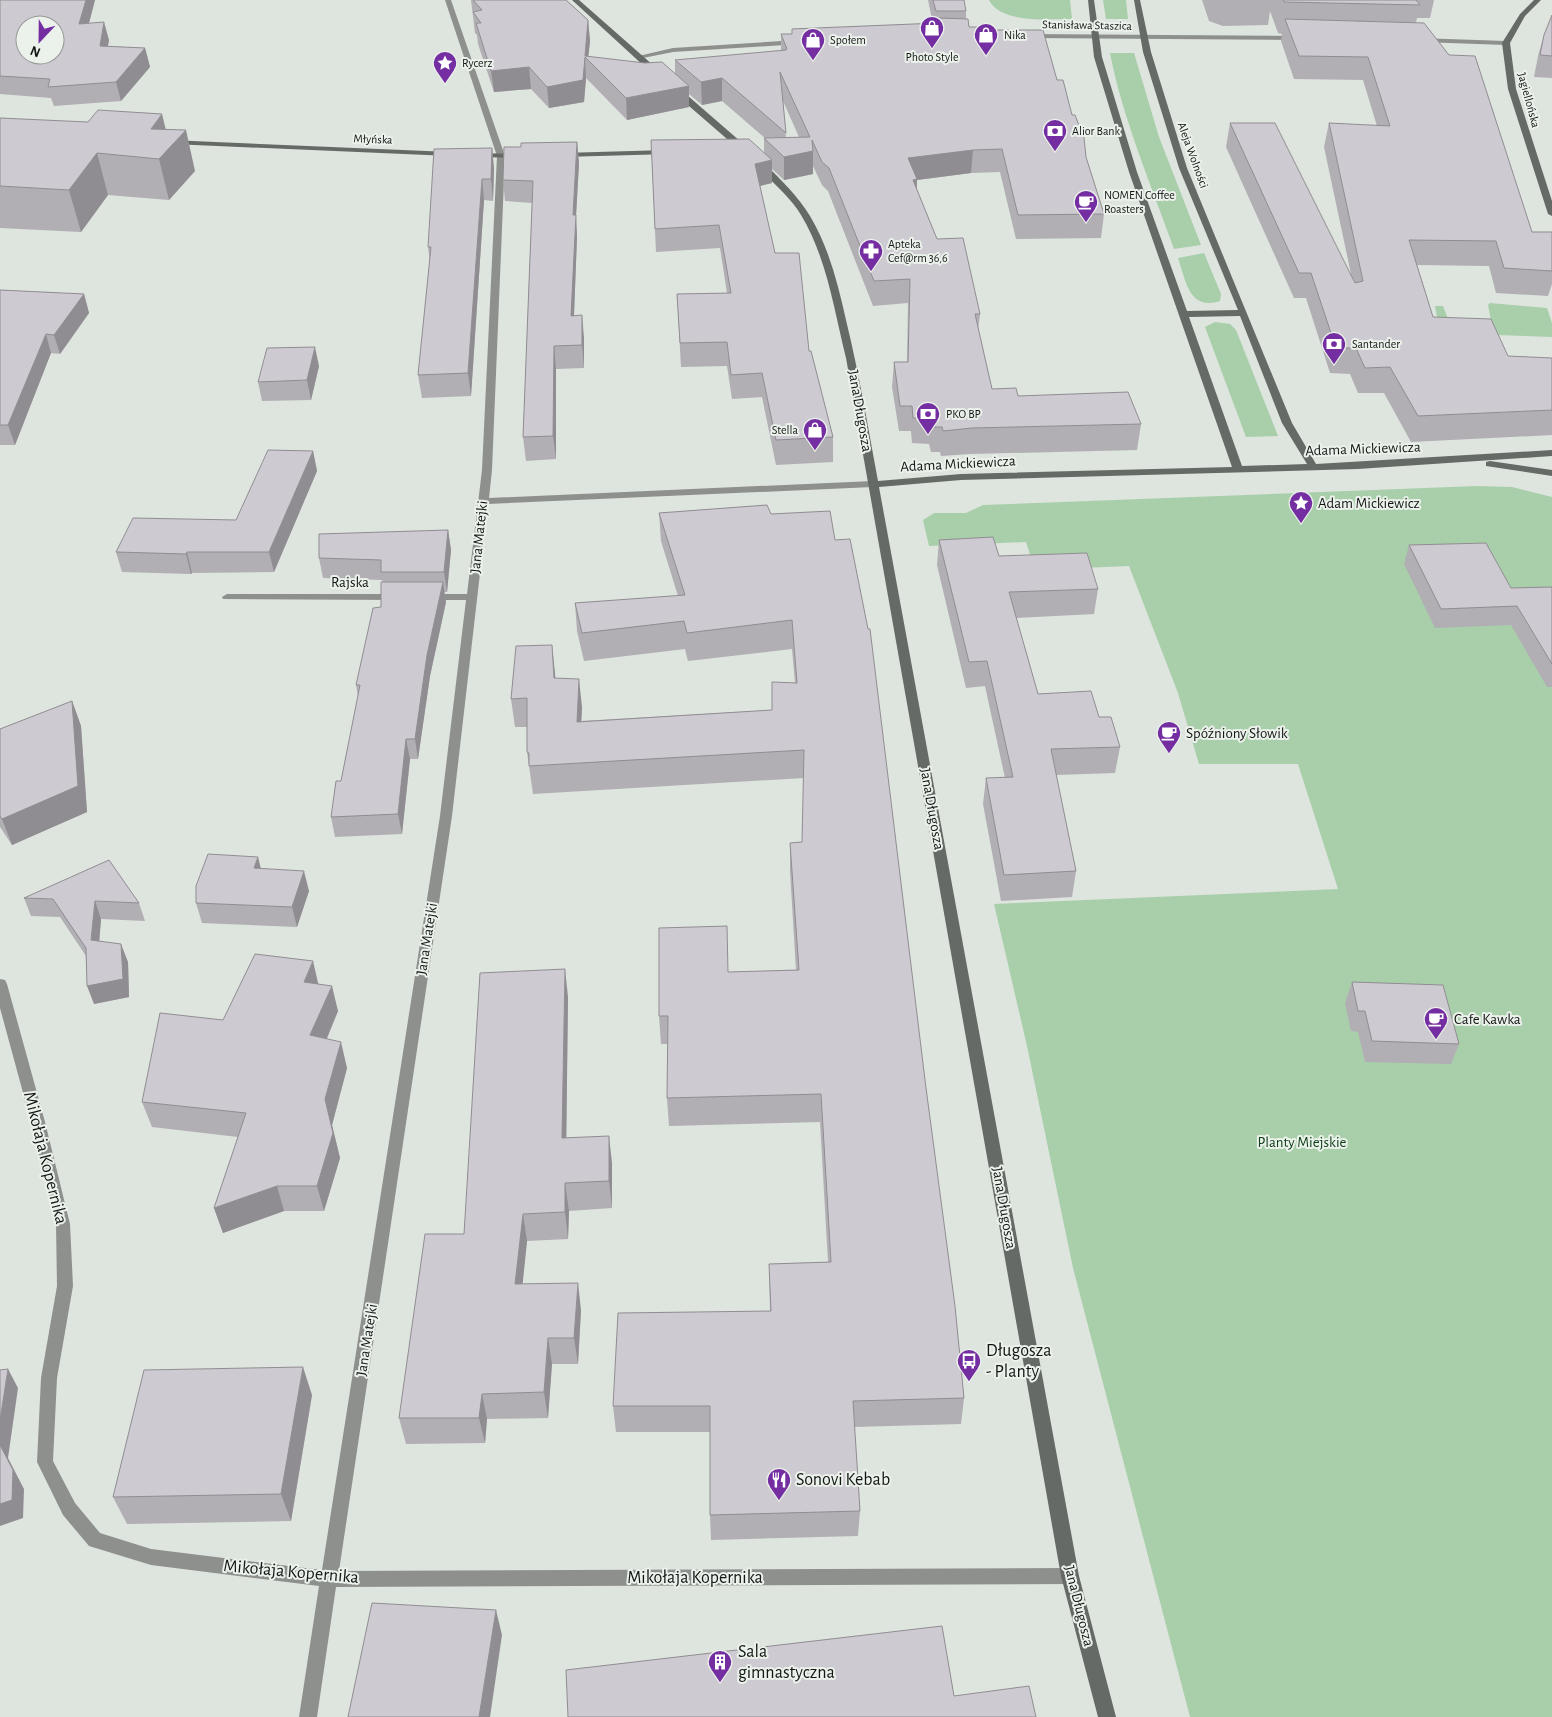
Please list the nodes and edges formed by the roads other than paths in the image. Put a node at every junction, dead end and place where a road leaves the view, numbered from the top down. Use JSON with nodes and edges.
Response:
{"nodes":[{"id":1,"x":448,"y":0,"type":"edge"},
{"id":2,"x":575,"y":0,"type":"edge"},
{"id":3,"x":1091,"y":0,"type":"edge"},
{"id":4,"x":1137,"y":0,"type":"edge"},
{"id":5,"x":1538,"y":0,"type":"edge"},
{"id":6,"x":1018,"y":36,"type":"edge"},
{"id":7,"x":1095,"y":36,"type":"junction"},
{"id":8,"x":1143,"y":37,"type":"junction"},
{"id":9,"x":1307,"y":38,"type":"edge"},
{"id":10,"x":1412,"y":40,"type":"edge"},
{"id":11,"x":806,"y":41,"type":"edge"},
{"id":12,"x":1506,"y":43,"type":"junction"},
{"id":13,"x":638,"y":57,"type":"junction"},
{"id":14,"x":162,"y":142,"type":"edge"},
{"id":15,"x":734,"y":150,"type":"edge"},
{"id":16,"x":678,"y":152,"type":"edge"},
{"id":17,"x":463,"y":155,"type":"edge"},
{"id":18,"x":473,"y":155,"type":"edge"},
{"id":19,"x":551,"y":155,"type":"edge"},
{"id":20,"x":750,"y":155,"type":"junction"},
{"id":21,"x":501,"y":156,"type":"junction"},
{"id":22,"x":531,"y":156,"type":"edge"},
{"id":23,"x":1552,"y":214,"type":"edge"},
{"id":24,"x":1242,"y":313,"type":"junction"},
{"id":25,"x":1183,"y":314,"type":"junction"},
{"id":26,"x":1552,"y":453,"type":"edge"},
{"id":27,"x":1435,"y":461,"type":"junction"},
{"id":28,"x":1313,"y":467,"type":"junction"},
{"id":29,"x":1238,"y":469,"type":"junction"},
{"id":30,"x":1552,"y":474,"type":"edge"},
{"id":31,"x":873,"y":484,"type":"junction"},
{"id":32,"x":483,"y":501,"type":"junction"},
{"id":33,"x":227,"y":597,"type":"dead end"},
{"id":34,"x":472,"y":597,"type":"junction"},
{"id":35,"x":0,"y":984,"type":"edge"},
{"id":36,"x":1070,"y":1576,"type":"junction"},
{"id":37,"x":330,"y":1579,"type":"junction"},
{"id":38,"x":308,"y":1717,"type":"edge"},
{"id":39,"x":1107,"y":1717,"type":"edge"}],
"edges":[{"from":1,"to":21,"type":"street"},
{"from":2,"to":13,"type":"street","name":"Jana Długosza"},
{"from":3,"to":7,"type":"street"},
{"from":4,"to":8,"type":"street","name":"Aleja Wolności"},
{"from":5,"to":12,"type":"street"},
{"from":6,"to":7,"type":"street","name":"Stanisława Staszica"},
{"from":7,"to":8,"type":"street","name":"Stanisława Staszica"},
{"from":7,"to":25,"type":"street"},
{"from":8,"to":9,"type":"street","name":"Stanisława Staszica"},
{"from":8,"to":24,"type":"street","name":"Aleja Wolności"},
{"from":10,"to":12,"type":"street"},
{"from":11,"to":13,"type":"street"},
{"from":12,"to":23,"type":"street","name":"Jagiellońska"},
{"from":13,"to":20,"type":"street","name":"Jana Długosza"},
{"from":14,"to":17,"type":"street","name":"Młyńska"},
{"from":15,"to":20,"type":"street"},
{"from":16,"to":19,"type":"street"},
{"from":18,"to":21,"type":"street"},
{"from":20,"to":31,"type":"street","name":"Jana Długosza"},
{"from":21,"to":22,"type":"street"},
{"from":21,"to":32,"type":"street","name":"Jana Matejki"},
{"from":24,"to":25,"type":"street"},
{"from":24,"to":28,"type":"street","name":"Aleja Wolności"},
{"from":25,"to":29,"type":"street"},
{"from":26,"to":27,"type":"street","name":"Adama Mickiewicza"},
{"from":27,"to":28,"type":"street","name":"Adama Mickiewicza"},
{"from":27,"to":30,"type":"street","name":"Adama Mickiewicza"},
{"from":28,"to":29,"type":"street","name":"Adama Mickiewicza"},
{"from":29,"to":31,"type":"street","name":"Adama Mickiewicza"},
{"from":31,"to":32,"type":"street","name":"Adama Mickiewicza"},
{"from":31,"to":36,"type":"street","name":"Jana Długosza"},
{"from":32,"to":34,"type":"street","name":"Jana Matejki"},
{"from":33,"to":34,"type":"street","name":"Rajska"},
{"from":34,"to":37,"type":"street","name":"Jana Matejki"},
{"from":35,"to":37,"type":"street","name":"Mikołaja Kopernika"},
{"from":36,"to":37,"type":"street","name":"Mikołaja Kopernika"},
{"from":36,"to":39,"type":"street","name":"Jana Długosza"},
{"from":37,"to":38,"type":"street","name":"Jana Matejki"}]}
